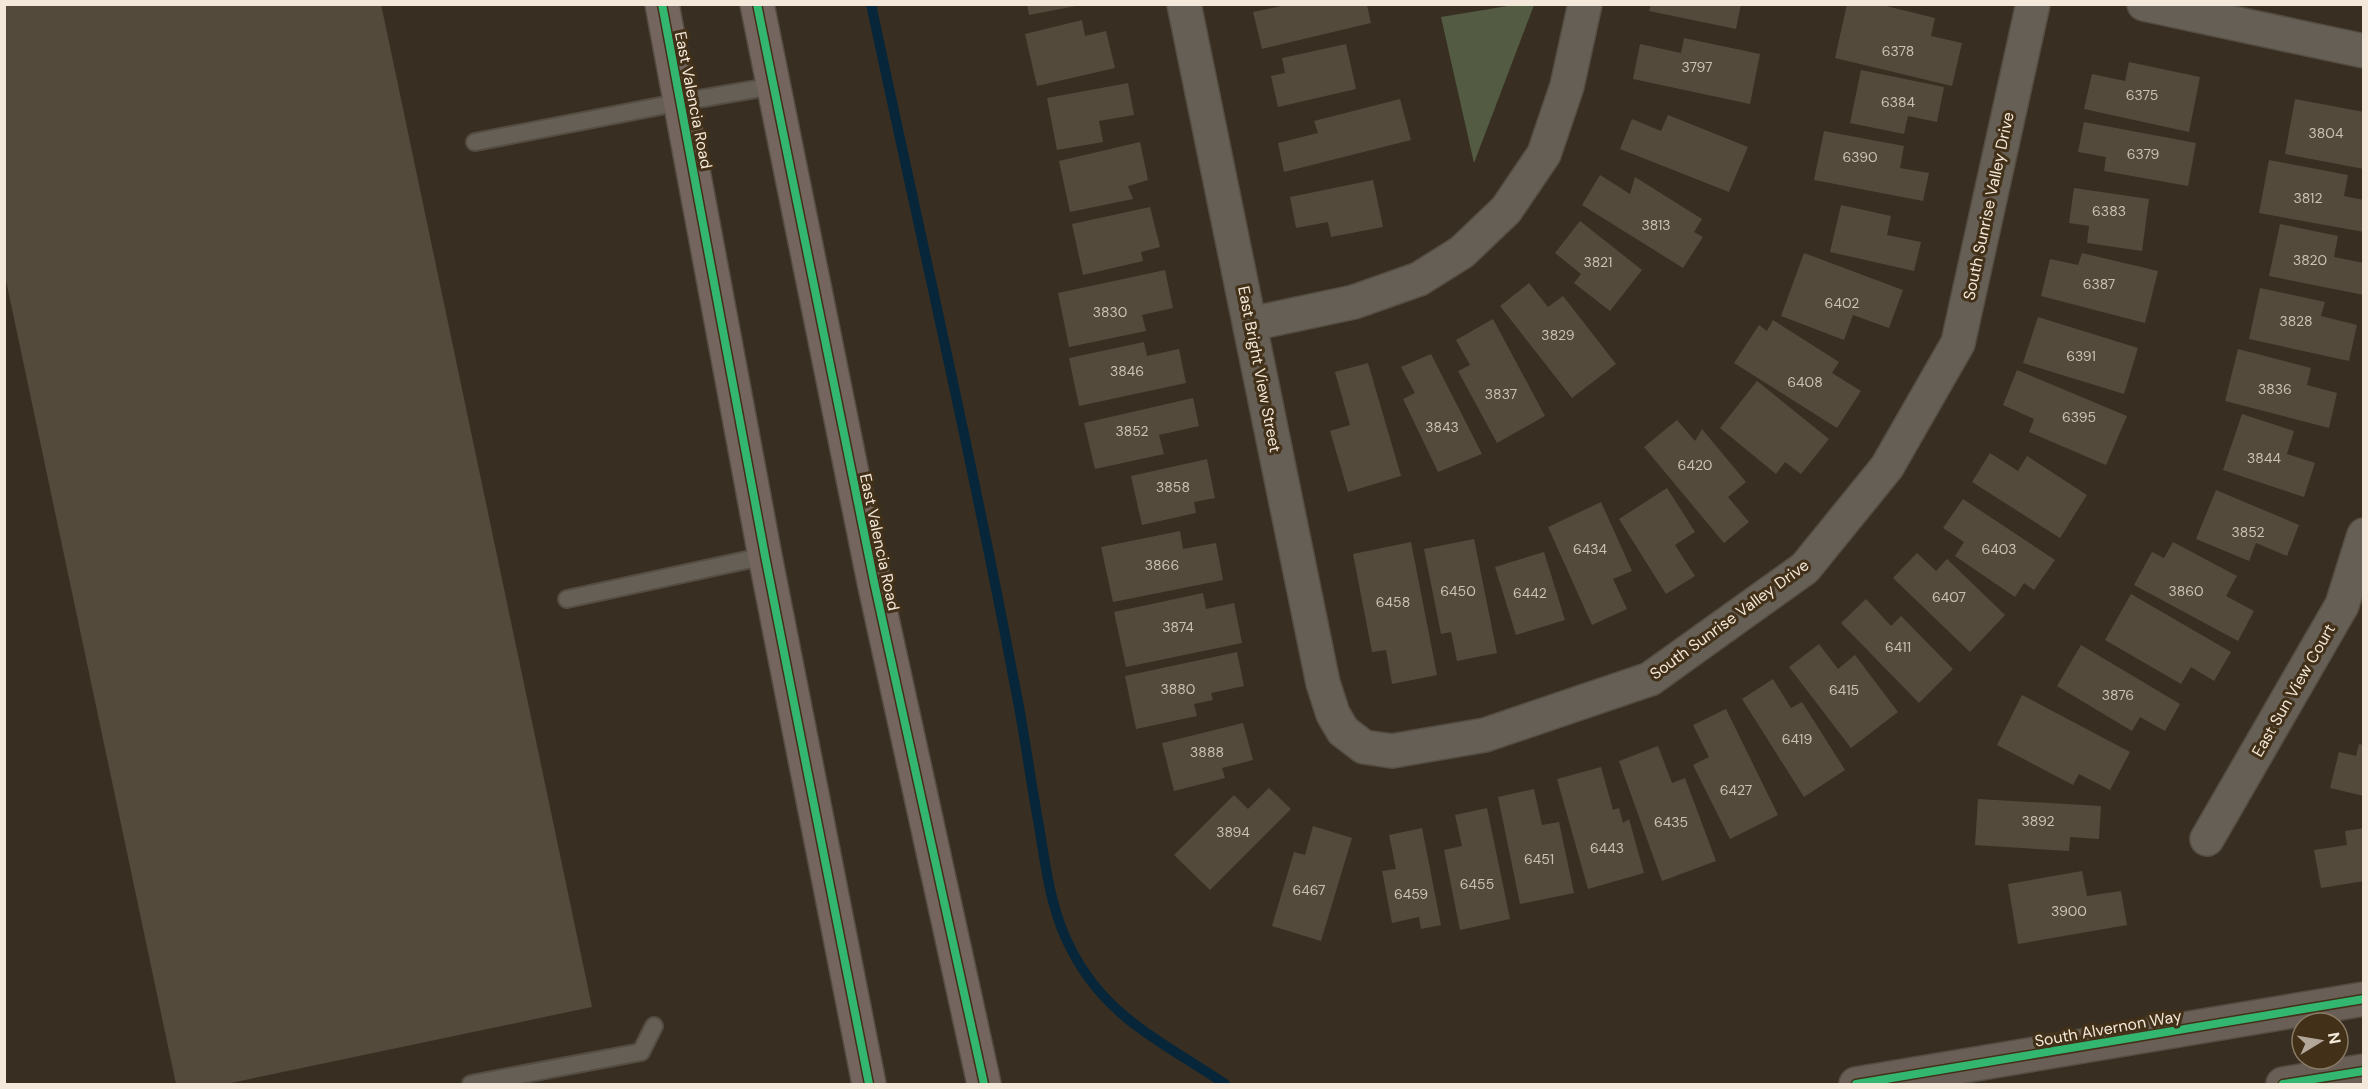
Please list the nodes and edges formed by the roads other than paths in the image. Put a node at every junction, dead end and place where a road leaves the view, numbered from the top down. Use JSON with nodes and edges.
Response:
{"nodes":[{"id":1,"x":662,"y":4,"type":"edge"},
{"id":2,"x":757,"y":4,"type":"edge"},
{"id":3,"x":1184,"y":4,"type":"edge"},
{"id":4,"x":1585,"y":4,"type":"edge"},
{"id":5,"x":2033,"y":4,"type":"edge"},
{"id":6,"x":2145,"y":4,"type":"edge"},
{"id":7,"x":2364,"y":51,"type":"edge"},
{"id":8,"x":773,"y":86,"type":"junction"},
{"id":9,"x":681,"y":102,"type":"junction"},
{"id":10,"x":475,"y":142,"type":"dead end"},
{"id":11,"x":1251,"y":324,"type":"junction"},
{"id":12,"x":2364,"y":535,"type":"edge"},
{"id":13,"x":765,"y":556,"type":"junction"},
{"id":14,"x":567,"y":598,"type":"dead end"},
{"id":15,"x":2353,"y":608,"type":"edge"},
{"id":16,"x":1343,"y":731,"type":"joint"},
{"id":17,"x":2207,"y":839,"type":"dead end"},
{"id":18,"x":2364,"y":999,"type":"edge"},
{"id":19,"x":654,"y":1026,"type":"dead end"},
{"id":20,"x":2364,"y":1071,"type":"edge"},
{"id":21,"x":471,"y":1084,"type":"edge"},
{"id":22,"x":869,"y":1084,"type":"edge"},
{"id":23,"x":984,"y":1084,"type":"edge"},
{"id":24,"x":1856,"y":1084,"type":"edge"},
{"id":25,"x":2283,"y":1084,"type":"edge"}],
"edges":[{"from":1,"to":9,"type":"main road","name":"East Valencia Road"},
{"from":2,"to":8,"type":"main road","name":"East Valencia Road"},
{"from":3,"to":11,"type":"street","name":"East Bright View Street"},
{"from":4,"to":11,"type":"street"},
{"from":5,"to":16,"type":"street","name":"South Sunrise Valley Drive"},
{"from":6,"to":7,"type":"street"},
{"from":8,"to":9,"type":"lane"},
{"from":8,"to":23,"type":"main road","name":"East Valencia Road"},
{"from":9,"to":10,"type":"lane"},
{"from":9,"to":13,"type":"main road","name":"East Valencia Road"},
{"from":11,"to":16,"type":"street","name":"East Bright View Street"},
{"from":12,"to":15,"type":"street","name":"East Sun View Court"},
{"from":13,"to":14,"type":"lane"},
{"from":13,"to":22,"type":"main road","name":"East Valencia Road"},
{"from":15,"to":17,"type":"street","name":"East Sun View Court"},
{"from":18,"to":24,"type":"main road","name":"South Alvernon Way"},
{"from":19,"to":21,"type":"lane"},
{"from":20,"to":25,"type":"main road"}]}
